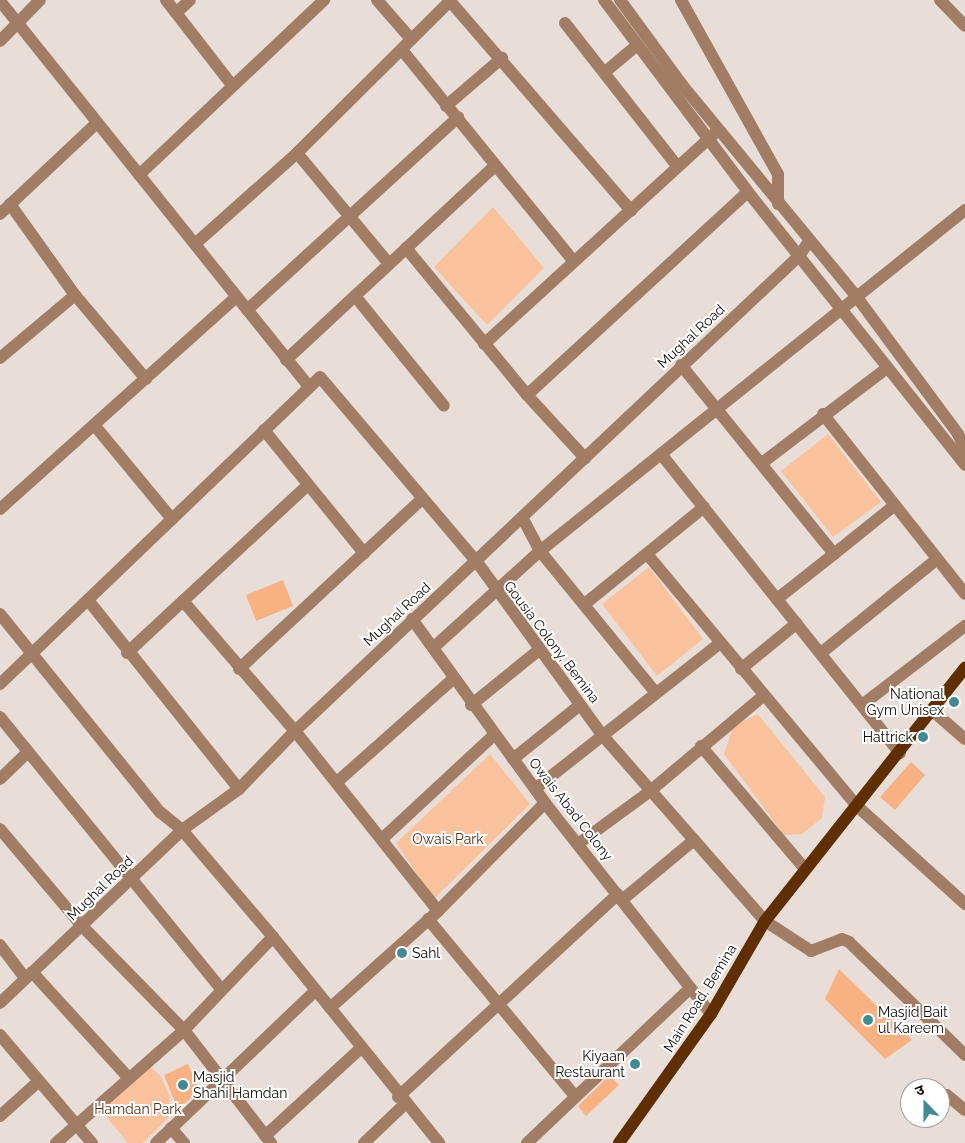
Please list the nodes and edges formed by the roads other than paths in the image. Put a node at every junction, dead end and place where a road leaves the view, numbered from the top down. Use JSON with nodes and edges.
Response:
{"nodes":[{"id":1,"x":40,"y":0,"type":"edge"},
{"id":2,"x":166,"y":0,"type":"edge"},
{"id":3,"x":190,"y":0,"type":"edge"},
{"id":4,"x":324,"y":0,"type":"edge"},
{"id":5,"x":377,"y":0,"type":"edge"},
{"id":6,"x":451,"y":0,"type":"edge"},
{"id":7,"x":620,"y":0,"type":"edge"},
{"id":8,"x":681,"y":0,"type":"edge"},
{"id":9,"x":940,"y":0,"type":"edge"},
{"id":10,"x":0,"y":1,"type":"edge"},
{"id":11,"x":605,"y":2,"type":"edge"},
{"id":12,"x":176,"y":13,"type":"junction"},
{"id":13,"x":20,"y":22,"type":"junction"},
{"id":14,"x":565,"y":22,"type":"dead end"},
{"id":15,"x":965,"y":26,"type":"edge"},
{"id":16,"x":411,"y":39,"type":"junction"},
{"id":17,"x":0,"y":41,"type":"edge"},
{"id":18,"x":636,"y":46,"type":"junction"},
{"id":19,"x":402,"y":50,"type":"junction"},
{"id":20,"x":502,"y":58,"type":"junction"},
{"id":21,"x":605,"y":72,"type":"junction"},
{"id":22,"x":232,"y":85,"type":"junction"},
{"id":23,"x":446,"y":106,"type":"junction"},
{"id":24,"x":458,"y":117,"type":"junction"},
{"id":25,"x":97,"y":123,"type":"junction"},
{"id":26,"x":718,"y":129,"type":"junction"},
{"id":27,"x":709,"y":138,"type":"junction"},
{"id":28,"x":297,"y":153,"type":"junction"},
{"id":29,"x":495,"y":166,"type":"junction"},
{"id":30,"x":677,"y":166,"type":"junction"},
{"id":31,"x":139,"y":175,"type":"junction"},
{"id":32,"x":748,"y":192,"type":"junction"},
{"id":33,"x":10,"y":204,"type":"junction"},
{"id":34,"x":778,"y":204,"type":"junction"},
{"id":35,"x":965,"y":210,"type":"edge"},
{"id":36,"x":631,"y":211,"type":"junction"},
{"id":37,"x":0,"y":214,"type":"edge"},
{"id":38,"x":351,"y":216,"type":"junction"},
{"id":39,"x":809,"y":241,"type":"junction"},
{"id":40,"x":195,"y":244,"type":"junction"},
{"id":41,"x":406,"y":248,"type":"junction"},
{"id":42,"x":800,"y":256,"type":"junction"},
{"id":43,"x":572,"y":259,"type":"junction"},
{"id":44,"x":388,"y":264,"type":"junction"},
{"id":45,"x":75,"y":295,"type":"junction"},
{"id":46,"x":355,"y":296,"type":"junction"},
{"id":47,"x":856,"y":296,"type":"junction"},
{"id":48,"x":236,"y":297,"type":"junction"},
{"id":49,"x":247,"y":310,"type":"junction"},
{"id":50,"x":843,"y":312,"type":"junction"},
{"id":51,"x":484,"y":344,"type":"junction"},
{"id":52,"x":0,"y":358,"type":"edge"},
{"id":53,"x":286,"y":360,"type":"junction"},
{"id":54,"x":681,"y":366,"type":"junction"},
{"id":55,"x":887,"y":368,"type":"junction"},
{"id":56,"x":146,"y":379,"type":"junction"},
{"id":57,"x":309,"y":387,"type":"junction"},
{"id":58,"x":527,"y":395,"type":"junction"},
{"id":59,"x":444,"y":406,"type":"dead end"},
{"id":60,"x":716,"y":409,"type":"junction"},
{"id":61,"x":823,"y":414,"type":"junction"},
{"id":62,"x":95,"y":426,"type":"junction"},
{"id":63,"x":264,"y":430,"type":"junction"},
{"id":64,"x":965,"y":450,"type":"edge"},
{"id":65,"x":661,"y":454,"type":"junction"},
{"id":66,"x":585,"y":458,"type":"junction"},
{"id":67,"x":762,"y":463,"type":"junction"},
{"id":68,"x":965,"y":465,"type":"edge"},
{"id":69,"x":307,"y":486,"type":"junction"},
{"id":70,"x":422,"y":499,"type":"junction"},
{"id":71,"x":895,"y":505,"type":"junction"},
{"id":72,"x":704,"y":507,"type":"junction"},
{"id":73,"x":0,"y":509,"type":"edge"},
{"id":74,"x":172,"y":518,"type":"junction"},
{"id":75,"x":523,"y":519,"type":"junction"},
{"id":76,"x":540,"y":551,"type":"junction"},
{"id":77,"x":364,"y":553,"type":"junction"},
{"id":78,"x":647,"y":554,"type":"junction"},
{"id":79,"x":834,"y":554,"type":"junction"},
{"id":80,"x":937,"y":559,"type":"junction"},
{"id":81,"x":477,"y":562,"type":"junction"},
{"id":82,"x":494,"y":591,"type":"junction"},
{"id":83,"x":965,"y":594,"type":"edge"},
{"id":84,"x":777,"y":599,"type":"junction"},
{"id":85,"x":88,"y":600,"type":"junction"},
{"id":86,"x":184,"y":601,"type":"junction"},
{"id":87,"x":586,"y":603,"type":"junction"},
{"id":88,"x":0,"y":614,"type":"edge"},
{"id":89,"x":412,"y":619,"type":"junction"},
{"id":90,"x":797,"y":623,"type":"junction"},
{"id":91,"x":965,"y":626,"type":"edge"},
{"id":92,"x":720,"y":643,"type":"junction"},
{"id":93,"x":433,"y":648,"type":"junction"},
{"id":94,"x":538,"y":650,"type":"junction"},
{"id":95,"x":127,"y":653,"type":"junction"},
{"id":96,"x":821,"y":653,"type":"junction"},
{"id":97,"x":32,"y":654,"type":"junction"},
{"id":98,"x":965,"y":668,"type":"edge"},
{"id":99,"x":239,"y":669,"type":"junction"},
{"id":100,"x":741,"y":669,"type":"junction"},
{"id":101,"x":452,"y":680,"type":"junction"},
{"id":102,"x":0,"y":684,"type":"edge"},
{"id":103,"x":656,"y":693,"type":"junction"},
{"id":104,"x":763,"y":696,"type":"junction"},
{"id":105,"x":471,"y":705,"type":"junction"},
{"id":106,"x":580,"y":705,"type":"junction"},
{"id":107,"x":862,"y":705,"type":"junction"},
{"id":108,"x":934,"y":712,"type":"junction"},
{"id":109,"x":0,"y":717,"type":"edge"},
{"id":110,"x":295,"y":731,"type":"junction"},
{"id":111,"x":494,"y":735,"type":"junction"},
{"id":112,"x":603,"y":736,"type":"junction"},
{"id":113,"x":965,"y":739,"type":"edge"},
{"id":114,"x":701,"y":746,"type":"junction"},
{"id":115,"x":900,"y":753,"type":"junction"},
{"id":116,"x":28,"y":754,"type":"junction"},
{"id":117,"x":513,"y":759,"type":"junction"},
{"id":118,"x":0,"y":779,"type":"edge"},
{"id":119,"x":337,"y":782,"type":"junction"},
{"id":120,"x":536,"y":788,"type":"junction"},
{"id":121,"x":239,"y":789,"type":"junction"},
{"id":122,"x":649,"y":792,"type":"junction"},
{"id":123,"x":544,"y":803,"type":"junction"},
{"id":124,"x":857,"y":806,"type":"junction"},
{"id":125,"x":0,"y":829,"type":"edge"},
{"id":126,"x":182,"y":830,"type":"junction"},
{"id":127,"x":382,"y":839,"type":"junction"},
{"id":128,"x":694,"y":840,"type":"junction"},
{"id":129,"x":578,"y":844,"type":"junction"},
{"id":130,"x":804,"y":868,"type":"junction"},
{"id":131,"x":131,"y":878,"type":"junction"},
{"id":132,"x":620,"y":897,"type":"junction"},
{"id":133,"x":965,"y":904,"type":"edge"},
{"id":134,"x":433,"y":915,"type":"junction"},
{"id":135,"x":765,"y":921,"type":"junction"},
{"id":136,"x":82,"y":926,"type":"junction"},
{"id":137,"x":273,"y":937,"type":"junction"},
{"id":138,"x":0,"y":945,"type":"edge"},
{"id":139,"x":29,"y":975,"type":"junction"},
{"id":140,"x":220,"y":988,"type":"junction"},
{"id":141,"x":316,"y":990,"type":"junction"},
{"id":142,"x":689,"y":990,"type":"junction"},
{"id":143,"x":0,"y":1002,"type":"edge"},
{"id":144,"x":498,"y":1007,"type":"junction"},
{"id":145,"x":330,"y":1008,"type":"junction"},
{"id":146,"x":710,"y":1014,"type":"junction"},
{"id":147,"x":184,"y":1030,"type":"junction"},
{"id":148,"x":0,"y":1035,"type":"edge"},
{"id":149,"x":361,"y":1048,"type":"junction"},
{"id":150,"x":965,"y":1054,"type":"edge"},
{"id":151,"x":127,"y":1076,"type":"junction"},
{"id":152,"x":39,"y":1081,"type":"junction"},
{"id":153,"x":220,"y":1081,"type":"junction"},
{"id":154,"x":576,"y":1097,"type":"junction"},
{"id":155,"x":950,"y":1097,"type":"edge"},
{"id":156,"x":401,"y":1101,"type":"junction"},
{"id":157,"x":965,"y":1110,"type":"edge"},
{"id":158,"x":0,"y":1116,"type":"edge"},
{"id":159,"x":76,"y":1124,"type":"junction"},
{"id":160,"x":171,"y":1128,"type":"junction"},
{"id":161,"x":268,"y":1139,"type":"edge"},
{"id":162,"x":56,"y":1143,"type":"edge"},
{"id":163,"x":92,"y":1143,"type":"edge"},
{"id":164,"x":156,"y":1143,"type":"edge"},
{"id":165,"x":184,"y":1143,"type":"edge"},
{"id":166,"x":364,"y":1143,"type":"edge"},
{"id":167,"x":439,"y":1143,"type":"edge"},
{"id":168,"x":527,"y":1143,"type":"edge"},
{"id":169,"x":618,"y":1143,"type":"edge"}],
"edges":[{"from":1,"to":13,"type":"street"},
{"from":2,"to":12,"type":"street"},
{"from":3,"to":12,"type":"street"},
{"from":4,"to":22,"type":"street"},
{"from":5,"to":16,"type":"street"},
{"from":6,"to":16,"type":"street"},
{"from":6,"to":20,"type":"street"},
{"from":7,"to":11,"type":"street"},
{"from":7,"to":26,"type":"street"},
{"from":8,"to":34,"type":"street"},
{"from":9,"to":15,"type":"street"},
{"from":10,"to":13,"type":"street"},
{"from":11,"to":18,"type":"street"},
{"from":12,"to":22,"type":"street"},
{"from":13,"to":17,"type":"street"},
{"from":13,"to":25,"type":"street"},
{"from":14,"to":21,"type":"street"},
{"from":16,"to":19,"type":"street"},
{"from":18,"to":21,"type":"street"},
{"from":18,"to":27,"type":"street"},
{"from":19,"to":23,"type":"street"},
{"from":19,"to":28,"type":"street"},
{"from":20,"to":23,"type":"street"},
{"from":20,"to":36,"type":"street"},
{"from":21,"to":30,"type":"street"},
{"from":22,"to":31,"type":"street"},
{"from":23,"to":24,"type":"street"},
{"from":24,"to":29,"type":"street"},
{"from":24,"to":38,"type":"street"},
{"from":25,"to":31,"type":"street"},
{"from":25,"to":33,"type":"street"},
{"from":26,"to":27,"type":"street"},
{"from":26,"to":34,"type":"street"},
{"from":27,"to":30,"type":"street"},
{"from":27,"to":32,"type":"street"},
{"from":28,"to":38,"type":"street"},
{"from":28,"to":40,"type":"street"},
{"from":29,"to":41,"type":"street"},
{"from":29,"to":43,"type":"street"},
{"from":30,"to":36,"type":"street"},
{"from":31,"to":40,"type":"street"},
{"from":32,"to":42,"type":"street"},
{"from":32,"to":58,"type":"street"},
{"from":33,"to":37,"type":"street"},
{"from":33,"to":45,"type":"street"},
{"from":34,"to":39,"type":"street"},
{"from":35,"to":47,"type":"street"},
{"from":36,"to":43,"type":"street"},
{"from":38,"to":44,"type":"street"},
{"from":38,"to":49,"type":"street"},
{"from":39,"to":42,"type":"street","name":"Mughal Road"},
{"from":39,"to":47,"type":"street"},
{"from":40,"to":48,"type":"street"},
{"from":41,"to":44,"type":"street"},
{"from":41,"to":51,"type":"street"},
{"from":42,"to":50,"type":"street"},
{"from":42,"to":54,"type":"street","name":"Mughal Road"},
{"from":43,"to":51,"type":"street"},
{"from":44,"to":46,"type":"street"},
{"from":45,"to":52,"type":"street"},
{"from":45,"to":56,"type":"street"},
{"from":46,"to":53,"type":"street"},
{"from":46,"to":59,"type":"street"},
{"from":47,"to":50,"type":"street"},
{"from":47,"to":64,"type":"street"},
{"from":48,"to":49,"type":"street"},
{"from":48,"to":56,"type":"street"},
{"from":49,"to":53,"type":"street"},
{"from":50,"to":55,"type":"street"},
{"from":50,"to":60,"type":"street"},
{"from":51,"to":58,"type":"street"},
{"from":53,"to":57,"type":"street"},
{"from":54,"to":60,"type":"street"},
{"from":54,"to":66,"type":"street","name":"Mughal Road"},
{"from":55,"to":61,"type":"street"},
{"from":55,"to":68,"type":"street"},
{"from":56,"to":62,"type":"street"},
{"from":57,"to":63,"type":"street"},
{"from":57,"to":70,"type":"street","name":"Gousia Colony, Bemina"},
{"from":58,"to":66,"type":"street"},
{"from":60,"to":65,"type":"street"},
{"from":60,"to":67,"type":"street"},
{"from":61,"to":67,"type":"street"},
{"from":61,"to":71,"type":"street"},
{"from":62,"to":73,"type":"street"},
{"from":62,"to":74,"type":"street"},
{"from":63,"to":69,"type":"street"},
{"from":63,"to":74,"type":"street"},
{"from":65,"to":72,"type":"street"},
{"from":65,"to":76,"type":"street"},
{"from":66,"to":75,"type":"street","name":"Mughal Road"},
{"from":67,"to":79,"type":"street"},
{"from":69,"to":77,"type":"street"},
{"from":69,"to":86,"type":"street"},
{"from":70,"to":77,"type":"street"},
{"from":70,"to":81,"type":"street","name":"Gousia Colony, Bemina"},
{"from":71,"to":79,"type":"street"},
{"from":71,"to":80,"type":"street"},
{"from":72,"to":78,"type":"street"},
{"from":72,"to":84,"type":"street"},
{"from":74,"to":85,"type":"street"},
{"from":75,"to":76,"type":"street"},
{"from":75,"to":81,"type":"street","name":"Mughal Road"},
{"from":76,"to":82,"type":"street"},
{"from":76,"to":87,"type":"street"},
{"from":77,"to":99,"type":"street"},
{"from":78,"to":87,"type":"street"},
{"from":78,"to":92,"type":"street"},
{"from":79,"to":84,"type":"street"},
{"from":80,"to":83,"type":"street"},
{"from":80,"to":96,"type":"street"},
{"from":81,"to":82,"type":"street","name":"Gousia Colony, Bemina"},
{"from":81,"to":89,"type":"street","name":"Mughal Road"},
{"from":82,"to":93,"type":"street"},
{"from":82,"to":94,"type":"street","name":"Gousia Colony, Bemina"},
{"from":84,"to":90,"type":"street"},
{"from":85,"to":95,"type":"street"},
{"from":85,"to":97,"type":"street"},
{"from":86,"to":95,"type":"street"},
{"from":86,"to":99,"type":"street"},
{"from":87,"to":103,"type":"street"},
{"from":88,"to":97,"type":"street"},
{"from":89,"to":93,"type":"street","name":"Owais Abad Colony"},
{"from":89,"to":110,"type":"street","name":"Mughal Road"},
{"from":90,"to":96,"type":"street"},
{"from":90,"to":100,"type":"street"},
{"from":91,"to":107,"type":"street"},
{"from":92,"to":100,"type":"street"},
{"from":92,"to":103,"type":"street"},
{"from":93,"to":101,"type":"street","name":"Owais Abad Colony"},
{"from":94,"to":105,"type":"street"},
{"from":94,"to":106,"type":"street","name":"Gousia Colony, Bemina"},
{"from":95,"to":121,"type":"street"},
{"from":96,"to":107,"type":"street"},
{"from":97,"to":102,"type":"street"},
{"from":97,"to":126,"type":"street"},
{"from":98,"to":108,"type":"main road","name":"Main Road, Bemina"},
{"from":99,"to":110,"type":"street"},
{"from":100,"to":104,"type":"street"},
{"from":101,"to":105,"type":"street","name":"Owais Abad Colony"},
{"from":101,"to":119,"type":"street"},
{"from":103,"to":112,"type":"street"},
{"from":104,"to":114,"type":"street"},
{"from":104,"to":124,"type":"street"},
{"from":105,"to":111,"type":"street","name":"Owais Abad Colony"},
{"from":106,"to":112,"type":"street","name":"Gousia Colony, Bemina"},
{"from":106,"to":117,"type":"street"},
{"from":107,"to":115,"type":"street"},
{"from":108,"to":113,"type":"street"},
{"from":108,"to":115,"type":"main road","name":"Main Road, Bemina"},
{"from":109,"to":116,"type":"street"},
{"from":110,"to":119,"type":"street"},
{"from":110,"to":121,"type":"street","name":"Mughal Road"},
{"from":111,"to":117,"type":"street","name":"Owais Abad Colony"},
{"from":111,"to":127,"type":"street"},
{"from":112,"to":120,"type":"street"},
{"from":112,"to":122,"type":"street","name":"Gousia Colony, Bemina"},
{"from":114,"to":122,"type":"street"},
{"from":114,"to":130,"type":"street"},
{"from":115,"to":124,"type":"main road","name":"Main Road, Bemina"},
{"from":116,"to":118,"type":"street"},
{"from":116,"to":131,"type":"street"},
{"from":117,"to":120,"type":"street","name":"Owais Abad Colony"},
{"from":119,"to":127,"type":"street"},
{"from":120,"to":123,"type":"street","name":"Owais Abad Colony"},
{"from":121,"to":126,"type":"street","name":"Mughal Road"},
{"from":122,"to":128,"type":"street","name":"Gousia Colony, Bemina"},
{"from":122,"to":129,"type":"street"},
{"from":123,"to":129,"type":"street","name":"Owais Abad Colony"},
{"from":123,"to":134,"type":"street"},
{"from":124,"to":130,"type":"main road","name":"Main Road, Bemina"},
{"from":124,"to":133,"type":"street"},
{"from":125,"to":136,"type":"street"},
{"from":126,"to":131,"type":"street","name":"Mughal Road"},
{"from":126,"to":137,"type":"street"},
{"from":127,"to":134,"type":"street"},
{"from":128,"to":132,"type":"street"},
{"from":128,"to":135,"type":"street","name":"Gousia Colony, Bemina"},
{"from":129,"to":132,"type":"street","name":"Owais Abad Colony"},
{"from":130,"to":135,"type":"main road","name":"Main Road, Bemina"},
{"from":131,"to":136,"type":"street","name":"Mughal Road"},
{"from":131,"to":140,"type":"street"},
{"from":132,"to":142,"type":"street","name":"Owais Abad Colony"},
{"from":132,"to":144,"type":"street"},
{"from":134,"to":144,"type":"street"},
{"from":134,"to":145,"type":"street"},
{"from":135,"to":146,"type":"main road","name":"Main Road, Bemina"},
{"from":135,"to":150,"type":"street","name":"Gousia Colony, Bemina"},
{"from":136,"to":139,"type":"street","name":"Mughal Road"},
{"from":136,"to":147,"type":"street"},
{"from":137,"to":140,"type":"street"},
{"from":137,"to":141,"type":"street"},
{"from":138,"to":139,"type":"street"},
{"from":139,"to":143,"type":"street","name":"Mughal Road"},
{"from":139,"to":151,"type":"street"},
{"from":140,"to":147,"type":"street"},
{"from":141,"to":145,"type":"street"},
{"from":141,"to":153,"type":"street"},
{"from":142,"to":146,"type":"street","name":"Owais Abad Colony"},
{"from":142,"to":154,"type":"street"},
{"from":144,"to":154,"type":"street"},
{"from":144,"to":156,"type":"street"},
{"from":145,"to":149,"type":"street"},
{"from":146,"to":169,"type":"main road","name":"Main Road, Bemina"},
{"from":147,"to":151,"type":"street"},
{"from":147,"to":153,"type":"street"},
{"from":148,"to":152,"type":"street"},
{"from":149,"to":156,"type":"street"},
{"from":149,"to":161,"type":"street"},
{"from":151,"to":159,"type":"street"},
{"from":152,"to":158,"type":"street"},
{"from":152,"to":159,"type":"street"},
{"from":153,"to":160,"type":"street"},
{"from":153,"to":161,"type":"street"},
{"from":154,"to":168,"type":"street"},
{"from":155,"to":157,"type":"street"},
{"from":156,"to":166,"type":"street"},
{"from":156,"to":167,"type":"street"},
{"from":159,"to":162,"type":"street"},
{"from":159,"to":163,"type":"street"},
{"from":160,"to":164,"type":"street"},
{"from":160,"to":165,"type":"street"}]}
